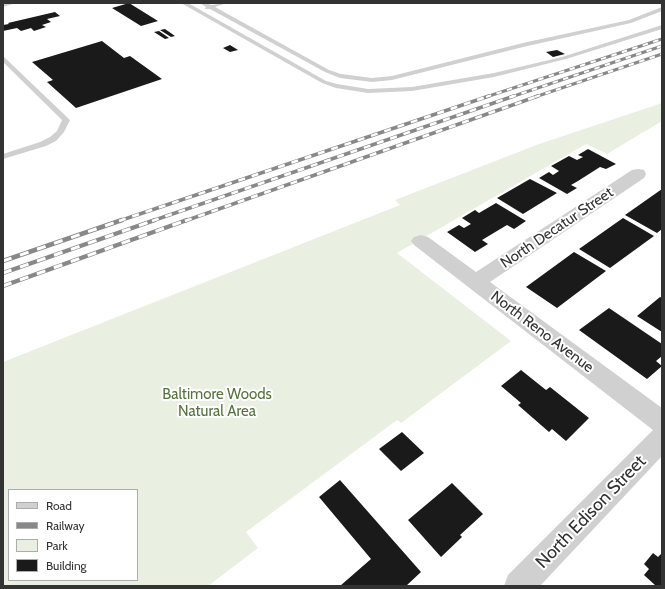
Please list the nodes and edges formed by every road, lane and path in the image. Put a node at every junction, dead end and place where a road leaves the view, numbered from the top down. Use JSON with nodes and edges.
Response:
{"nodes":[{"id":1,"x":13,"y":3,"type":"edge"},
{"id":2,"x":184,"y":3,"type":"edge"},
{"id":3,"x":203,"y":3,"type":"edge"},
{"id":4,"x":224,"y":3,"type":"edge"},
{"id":5,"x":3,"y":6,"type":"edge"},
{"id":6,"x":210,"y":7,"type":"junction"},
{"id":7,"x":662,"y":9,"type":"edge"},
{"id":8,"x":198,"y":11,"type":"junction"},
{"id":9,"x":662,"y":26,"type":"edge"},
{"id":10,"x":3,"y":58,"type":"edge"},
{"id":11,"x":3,"y":158,"type":"edge"},
{"id":12,"x":638,"y":174,"type":"dead end"},
{"id":13,"x":422,"y":241,"type":"dead end"},
{"id":14,"x":475,"y":282,"type":"junction"},
{"id":15,"x":662,"y":422,"type":"edge"},
{"id":16,"x":662,"y":438,"type":"edge"},
{"id":17,"x":519,"y":586,"type":"edge"}],
"edges":[{"from":1,"to":5,"type":"lane"},
{"from":2,"to":8,"type":"lane"},
{"from":3,"to":6,"type":"lane"},
{"from":4,"to":6,"type":"lane"},
{"from":6,"to":7,"type":"lane"},
{"from":6,"to":8,"type":"lane"},
{"from":8,"to":9,"type":"lane"},
{"from":10,"to":11,"type":"lane"},
{"from":12,"to":14,"type":"street","name":"North Decatur Street"},
{"from":13,"to":14,"type":"street","name":"North Reno Avenue"},
{"from":14,"to":15,"type":"street","name":"North Reno Avenue"},
{"from":16,"to":17,"type":"street","name":"North Edison Street"}]}
